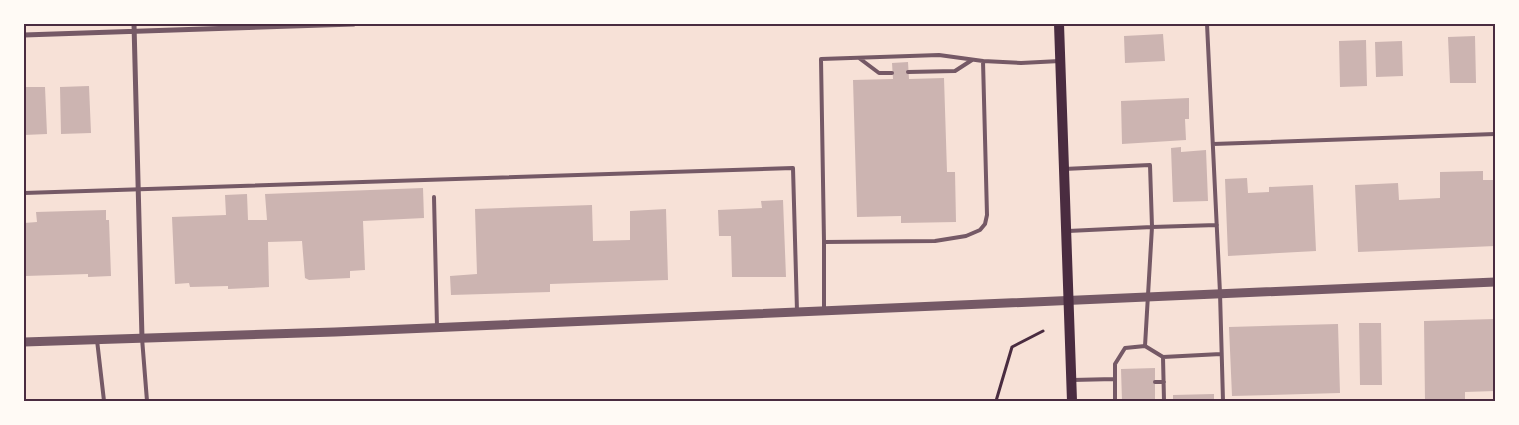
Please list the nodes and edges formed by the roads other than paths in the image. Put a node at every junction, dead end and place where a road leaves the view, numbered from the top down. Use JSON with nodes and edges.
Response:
{"nodes":[{"id":1,"x":134,"y":24,"type":"edge"},
{"id":2,"x":354,"y":24,"type":"edge"},
{"id":3,"x":1059,"y":24,"type":"edge"},
{"id":4,"x":1207,"y":24,"type":"edge"},
{"id":5,"x":135,"y":32,"type":"junction"},
{"id":6,"x":24,"y":35,"type":"edge"},
{"id":7,"x":859,"y":58,"type":"junction"},
{"id":8,"x":972,"y":60,"type":"junction"},
{"id":9,"x":984,"y":61,"type":"junction"},
{"id":10,"x":1060,"y":61,"type":"junction"},
{"id":11,"x":892,"y":72,"type":"dead end"},
{"id":12,"x":908,"y":72,"type":"dead end"},
{"id":13,"x":1495,"y":134,"type":"edge"},
{"id":14,"x":1213,"y":144,"type":"junction"},
{"id":15,"x":1064,"y":169,"type":"junction"},
{"id":16,"x":139,"y":189,"type":"junction"},
{"id":17,"x":24,"y":193,"type":"edge"},
{"id":18,"x":434,"y":197,"type":"dead end"},
{"id":19,"x":1217,"y":225,"type":"junction"},
{"id":20,"x":1152,"y":227,"type":"junction"},
{"id":21,"x":1067,"y":231,"type":"junction"},
{"id":22,"x":824,"y":242,"type":"junction"},
{"id":23,"x":1495,"y":282,"type":"edge"},
{"id":24,"x":1220,"y":293,"type":"junction"},
{"id":25,"x":1149,"y":296,"type":"junction"},
{"id":26,"x":1069,"y":299,"type":"junction"},
{"id":27,"x":824,"y":310,"type":"junction"},
{"id":28,"x":797,"y":311,"type":"junction"},
{"id":29,"x":437,"y":327,"type":"junction"},
{"id":30,"x":142,"y":338,"type":"junction"},
{"id":31,"x":97,"y":340,"type":"junction"},
{"id":32,"x":24,"y":342,"type":"edge"},
{"id":33,"x":1145,"y":346,"type":"junction"},
{"id":34,"x":1221,"y":354,"type":"junction"},
{"id":35,"x":1163,"y":357,"type":"junction"},
{"id":36,"x":1071,"y":380,"type":"junction"},
{"id":37,"x":1115,"y":382,"type":"junction"},
{"id":38,"x":1155,"y":382,"type":"dead end"},
{"id":39,"x":1164,"y":382,"type":"junction"},
{"id":40,"x":1122,"y":384,"type":"dead end"},
{"id":41,"x":104,"y":401,"type":"edge"},
{"id":42,"x":147,"y":401,"type":"edge"},
{"id":43,"x":1072,"y":401,"type":"edge"},
{"id":44,"x":1115,"y":401,"type":"edge"},
{"id":45,"x":1164,"y":401,"type":"edge"},
{"id":46,"x":1223,"y":401,"type":"edge"}],
"edges":[{"from":1,"to":5,"type":"street"},
{"from":2,"to":5,"type":"street"},
{"from":3,"to":10,"type":"main road"},
{"from":4,"to":14,"type":"lane"},
{"from":5,"to":6,"type":"street"},
{"from":5,"to":16,"type":"street"},
{"from":7,"to":8,"type":"lane"},
{"from":7,"to":11,"type":"lane"},
{"from":7,"to":22,"type":"lane"},
{"from":8,"to":9,"type":"lane"},
{"from":8,"to":12,"type":"lane"},
{"from":9,"to":10,"type":"lane"},
{"from":9,"to":22,"type":"lane"},
{"from":10,"to":15,"type":"main road"},
{"from":13,"to":14,"type":"lane"},
{"from":14,"to":19,"type":"lane"},
{"from":15,"to":20,"type":"lane"},
{"from":15,"to":21,"type":"main road"},
{"from":16,"to":17,"type":"lane"},
{"from":16,"to":28,"type":"lane"},
{"from":16,"to":30,"type":"street"},
{"from":18,"to":29,"type":"lane"},
{"from":19,"to":20,"type":"lane"},
{"from":19,"to":24,"type":"lane"},
{"from":20,"to":21,"type":"lane"},
{"from":20,"to":25,"type":"lane"},
{"from":21,"to":26,"type":"main road"},
{"from":22,"to":27,"type":"lane"},
{"from":23,"to":24,"type":"street"},
{"from":24,"to":25,"type":"street"},
{"from":24,"to":34,"type":"lane"},
{"from":25,"to":26,"type":"street"},
{"from":25,"to":33,"type":"lane"},
{"from":26,"to":27,"type":"street"},
{"from":26,"to":36,"type":"main road"},
{"from":27,"to":28,"type":"street"},
{"from":28,"to":29,"type":"street"},
{"from":29,"to":30,"type":"street"},
{"from":30,"to":31,"type":"street"},
{"from":30,"to":42,"type":"lane"},
{"from":31,"to":32,"type":"street"},
{"from":31,"to":41,"type":"lane"},
{"from":33,"to":35,"type":"lane"},
{"from":33,"to":37,"type":"lane"},
{"from":34,"to":35,"type":"lane"},
{"from":34,"to":46,"type":"lane"},
{"from":35,"to":39,"type":"lane"},
{"from":36,"to":37,"type":"lane"},
{"from":36,"to":43,"type":"main road"},
{"from":37,"to":40,"type":"lane"},
{"from":37,"to":44,"type":"lane"},
{"from":38,"to":39,"type":"lane"},
{"from":39,"to":45,"type":"lane"}]}
